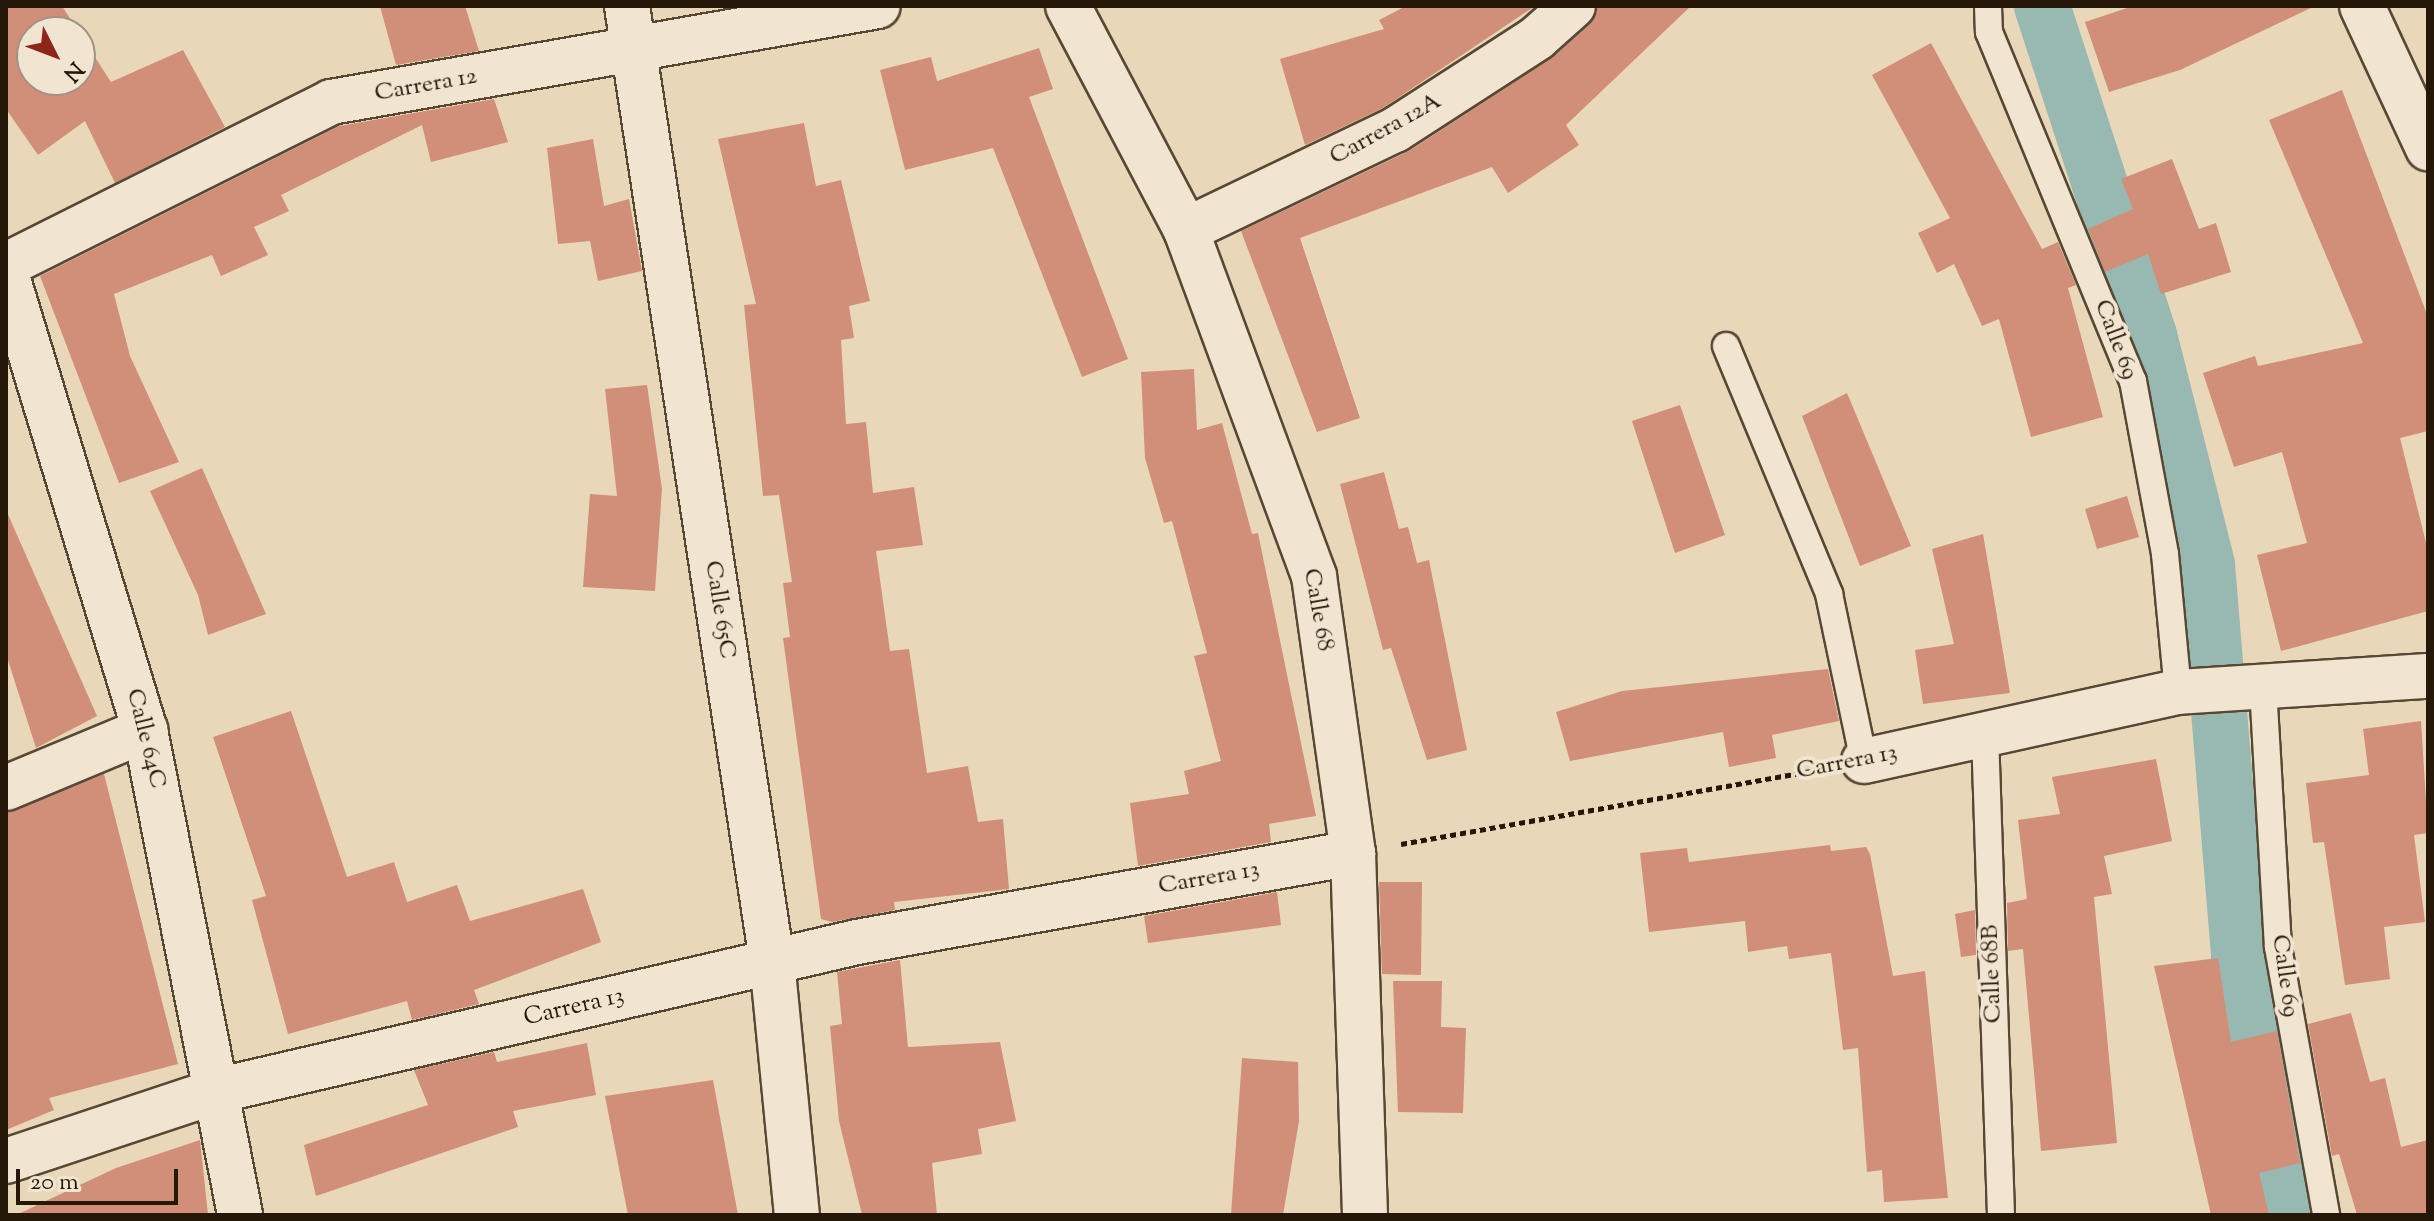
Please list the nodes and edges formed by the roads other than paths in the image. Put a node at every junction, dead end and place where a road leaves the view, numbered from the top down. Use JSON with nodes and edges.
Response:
{"nodes":[{"id":1,"x":627,"y":6,"type":"edge"},
{"id":2,"x":878,"y":6,"type":"edge"},
{"id":3,"x":1068,"y":6,"type":"edge"},
{"id":4,"x":1573,"y":6,"type":"edge"},
{"id":5,"x":1988,"y":6,"type":"edge"},
{"id":6,"x":2362,"y":6,"type":"edge"},
{"id":7,"x":633,"y":50,"type":"junction"},
{"id":8,"x":2428,"y":148,"type":"edge"},
{"id":9,"x":1186,"y":230,"type":"junction"},
{"id":10,"x":6,"y":265,"type":"edge"},
{"id":11,"x":6,"y":273,"type":"edge"},
{"id":12,"x":1726,"y":346,"type":"dead end"},
{"id":13,"x":2428,"y":676,"type":"edge"},
{"id":14,"x":2257,"y":687,"type":"junction"},
{"id":15,"x":2186,"y":692,"type":"junction"},
{"id":16,"x":145,"y":730,"type":"junction"},
{"id":17,"x":1985,"y":733,"type":"junction"},
{"id":18,"x":1864,"y":761,"type":"joint"},
{"id":19,"x":6,"y":788,"type":"edge"},
{"id":20,"x":1353,"y":853,"type":"junction"},
{"id":21,"x":772,"y":961,"type":"junction"},
{"id":22,"x":220,"y":1090,"type":"junction"},
{"id":23,"x":6,"y":1161,"type":"edge"},
{"id":24,"x":240,"y":1215,"type":"edge"},
{"id":25,"x":797,"y":1215,"type":"edge"},
{"id":26,"x":1365,"y":1215,"type":"edge"},
{"id":27,"x":2001,"y":1215,"type":"edge"},
{"id":28,"x":2326,"y":1215,"type":"edge"}],
"edges":[{"from":1,"to":7,"type":"street","name":"Calle 65C"},
{"from":2,"to":7,"type":"street","name":"Carrera 12"},
{"from":3,"to":9,"type":"street","name":"Calle 68"},
{"from":4,"to":9,"type":"street","name":"Carrera 12A"},
{"from":5,"to":15,"type":"lane","name":"Calle 69"},
{"from":6,"to":8,"type":"street"},
{"from":7,"to":10,"type":"street","name":"Carrera 12"},
{"from":7,"to":21,"type":"street","name":"Calle 65C"},
{"from":9,"to":20,"type":"street","name":"Calle 68"},
{"from":11,"to":16,"type":"street","name":"Calle 64C"},
{"from":12,"to":18,"type":"lane"},
{"from":13,"to":14,"type":"street","name":"Carrera 13"},
{"from":14,"to":15,"type":"street","name":"Carrera 13"},
{"from":14,"to":28,"type":"lane","name":"Calle 69"},
{"from":15,"to":17,"type":"street","name":"Carrera 13"},
{"from":16,"to":19,"type":"street"},
{"from":16,"to":22,"type":"street","name":"Calle 64C"},
{"from":17,"to":18,"type":"street","name":"Carrera 13"},
{"from":17,"to":27,"type":"lane","name":"Calle 68B"},
{"from":20,"to":21,"type":"street","name":"Carrera 13"},
{"from":20,"to":26,"type":"street","name":"Calle 68"},
{"from":21,"to":22,"type":"street","name":"Carrera 13"},
{"from":21,"to":25,"type":"street","name":"Calle 65C"},
{"from":22,"to":23,"type":"street","name":"Carrera 13"},
{"from":22,"to":24,"type":"street","name":"Calle 64C"}]}
